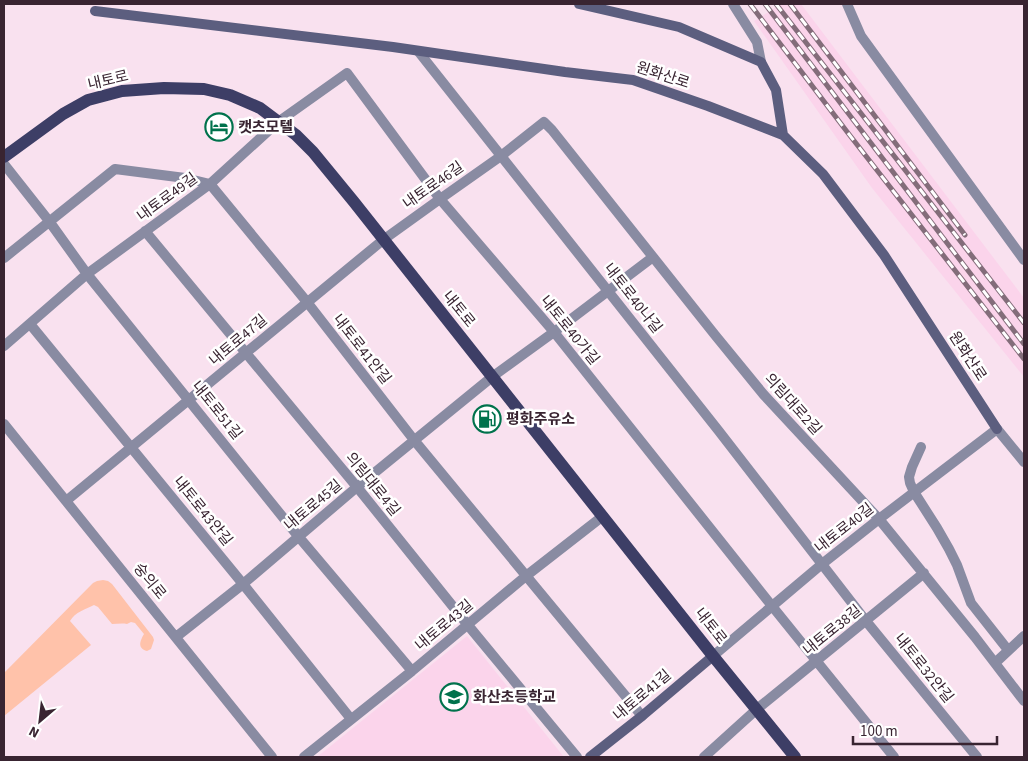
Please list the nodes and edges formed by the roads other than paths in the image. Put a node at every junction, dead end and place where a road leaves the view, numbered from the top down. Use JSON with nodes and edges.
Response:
{"nodes":[{"id":1,"x":578,"y":4,"type":"edge"},
{"id":2,"x":733,"y":4,"type":"edge"},
{"id":3,"x":846,"y":4,"type":"edge"},
{"id":4,"x":95,"y":11,"type":"dead end"},
{"id":5,"x":418,"y":51,"type":"junction"},
{"id":6,"x":761,"y":62,"type":"junction"},
{"id":7,"x":347,"y":73,"type":"joint"},
{"id":8,"x":278,"y":122,"type":"junction"},
{"id":9,"x":544,"y":122,"type":"joint"},
{"id":10,"x":783,"y":135,"type":"junction"},
{"id":11,"x":501,"y":156,"type":"junction"},
{"id":12,"x":4,"y":157,"type":"edge"},
{"id":13,"x":4,"y":164,"type":"edge"},
{"id":14,"x":210,"y":184,"type":"junction"},
{"id":15,"x":440,"y":198,"type":"junction"},
{"id":16,"x":49,"y":221,"type":"junction"},
{"id":17,"x":145,"y":232,"type":"junction"},
{"id":18,"x":383,"y":240,"type":"junction"},
{"id":19,"x":653,"y":256,"type":"junction"},
{"id":20,"x":4,"y":258,"type":"edge"},
{"id":21,"x":1024,"y":260,"type":"edge"},
{"id":22,"x":87,"y":274,"type":"junction"},
{"id":23,"x":608,"y":291,"type":"junction"},
{"id":24,"x":307,"y":302,"type":"junction"},
{"id":25,"x":30,"y":324,"type":"junction"},
{"id":26,"x":554,"y":332,"type":"junction"},
{"id":27,"x":4,"y":346,"type":"edge"},
{"id":28,"x":246,"y":353,"type":"junction"},
{"id":29,"x":492,"y":377,"type":"junction"},
{"id":30,"x":190,"y":400,"type":"junction"},
{"id":31,"x":4,"y":424,"type":"edge"},
{"id":32,"x":997,"y":429,"type":"junction"},
{"id":33,"x":414,"y":440,"type":"junction"},
{"id":34,"x":131,"y":447,"type":"junction"},
{"id":35,"x":921,"y":447,"type":"dead end"},
{"id":36,"x":1024,"y":462,"type":"edge"},
{"id":37,"x":357,"y":488,"type":"junction"},
{"id":38,"x":914,"y":492,"type":"junction"},
{"id":39,"x":66,"y":501,"type":"junction"},
{"id":40,"x":603,"y":516,"type":"junction"},
{"id":41,"x":879,"y":519,"type":"junction"},
{"id":42,"x":298,"y":536,"type":"junction"},
{"id":43,"x":822,"y":564,"type":"junction"},
{"id":44,"x":924,"y":573,"type":"junction"},
{"id":45,"x":526,"y":576,"type":"junction"},
{"id":46,"x":243,"y":584,"type":"junction"},
{"id":47,"x":772,"y":606,"type":"junction"},
{"id":48,"x":866,"y":621,"type":"junction"},
{"id":49,"x":467,"y":624,"type":"junction"},
{"id":50,"x":1024,"y":636,"type":"edge"},
{"id":51,"x":176,"y":637,"type":"junction"},
{"id":52,"x":1008,"y":650,"type":"junction"},
{"id":53,"x":713,"y":656,"type":"junction"},
{"id":54,"x":817,"y":661,"type":"junction"},
{"id":55,"x":995,"y":663,"type":"junction"},
{"id":56,"x":412,"y":671,"type":"junction"},
{"id":57,"x":1024,"y":701,"type":"edge"},
{"id":58,"x":757,"y":709,"type":"junction"},
{"id":59,"x":642,"y":716,"type":"junction"},
{"id":60,"x":351,"y":719,"type":"junction"},
{"id":61,"x":272,"y":757,"type":"edge"},
{"id":62,"x":304,"y":757,"type":"edge"},
{"id":63,"x":577,"y":757,"type":"edge"},
{"id":64,"x":590,"y":757,"type":"edge"},
{"id":65,"x":704,"y":757,"type":"edge"},
{"id":66,"x":795,"y":757,"type":"edge"},
{"id":67,"x":894,"y":757,"type":"edge"},
{"id":68,"x":977,"y":757,"type":"edge"}],
"edges":[{"from":1,"to":6,"type":"main road"},
{"from":2,"to":6,"type":"street"},
{"from":3,"to":21,"type":"street"},
{"from":4,"to":5,"type":"main road","name":"원화산로"},
{"from":5,"to":10,"type":"main road","name":"원화산로"},
{"from":5,"to":11,"type":"street","name":"내토로40나길"},
{"from":6,"to":10,"type":"main road"},
{"from":7,"to":8,"type":"street","name":"내토로49길"},
{"from":7,"to":15,"type":"street","name":"내토로40가길"},
{"from":8,"to":12,"type":"main road","name":"내토로"},
{"from":8,"to":14,"type":"street","name":"내토로49길"},
{"from":8,"to":18,"type":"main road","name":"내토로"},
{"from":9,"to":11,"type":"street","name":"내토로46길"},
{"from":9,"to":19,"type":"street","name":"의림대로2길"},
{"from":10,"to":32,"type":"main road","name":"원화산로"},
{"from":11,"to":15,"type":"street","name":"내토로46길"},
{"from":11,"to":23,"type":"street","name":"내토로40나길"},
{"from":13,"to":16,"type":"street","name":"내토로51길"},
{"from":14,"to":16,"type":"street"},
{"from":14,"to":17,"type":"street","name":"내토로49길"},
{"from":14,"to":24,"type":"street","name":"내토로41안길"},
{"from":15,"to":18,"type":"street","name":"내토로46길"},
{"from":15,"to":26,"type":"street","name":"내토로40가길"},
{"from":16,"to":20,"type":"street"},
{"from":16,"to":22,"type":"street","name":"내토로51길"},
{"from":17,"to":22,"type":"street","name":"내토로49길"},
{"from":17,"to":28,"type":"street","name":"의림대로4길"},
{"from":18,"to":24,"type":"street","name":"내토로47길"},
{"from":18,"to":29,"type":"main road","name":"내토로"},
{"from":19,"to":23,"type":"street","name":"내토로45길"},
{"from":19,"to":41,"type":"street","name":"의림대로2길"},
{"from":22,"to":25,"type":"street","name":"내토로49길"},
{"from":22,"to":30,"type":"street","name":"내토로51길"},
{"from":23,"to":26,"type":"street","name":"내토로45길"},
{"from":23,"to":43,"type":"street","name":"내토로40나길"},
{"from":24,"to":28,"type":"street","name":"내토로47길"},
{"from":24,"to":33,"type":"street","name":"내토로41안길"},
{"from":25,"to":27,"type":"street","name":"내토로49길"},
{"from":25,"to":34,"type":"street","name":"내토로43안길"},
{"from":26,"to":29,"type":"street","name":"내토로45길"},
{"from":26,"to":47,"type":"street","name":"내토로40가길"},
{"from":28,"to":30,"type":"street","name":"내토로47길"},
{"from":28,"to":37,"type":"street","name":"의림대로4길"},
{"from":29,"to":33,"type":"street","name":"내토로45길"},
{"from":29,"to":40,"type":"main road","name":"내토로"},
{"from":30,"to":34,"type":"street","name":"내토로47길"},
{"from":30,"to":42,"type":"street","name":"내토로51길"},
{"from":31,"to":39,"type":"street","name":"숭의로"},
{"from":32,"to":36,"type":"street","name":"원화산로"},
{"from":32,"to":38,"type":"street","name":"내토로40길"},
{"from":33,"to":37,"type":"street","name":"내토로45길"},
{"from":33,"to":45,"type":"street","name":"내토로41안길"},
{"from":34,"to":39,"type":"street","name":"내토로47길"},
{"from":34,"to":46,"type":"street","name":"내토로43안길"},
{"from":35,"to":38,"type":"street"},
{"from":37,"to":42,"type":"street","name":"내토로45길"},
{"from":37,"to":49,"type":"street","name":"의림대로4길"},
{"from":38,"to":41,"type":"street","name":"내토로40길"},
{"from":38,"to":52,"type":"street"},
{"from":39,"to":51,"type":"street","name":"숭의로"},
{"from":40,"to":45,"type":"street","name":"내토로43길"},
{"from":40,"to":53,"type":"main road","name":"내토로"},
{"from":41,"to":43,"type":"street","name":"내토로40길"},
{"from":41,"to":44,"type":"street","name":"의림대로2길"},
{"from":42,"to":46,"type":"street","name":"내토로45길"},
{"from":42,"to":56,"type":"street","name":"내토로51길"},
{"from":43,"to":47,"type":"street","name":"내토로40길"},
{"from":43,"to":48,"type":"street","name":"내토로40나길"},
{"from":44,"to":48,"type":"street","name":"내토로38길"},
{"from":44,"to":55,"type":"street","name":"의림대로2길"},
{"from":45,"to":49,"type":"street","name":"내토로43길"},
{"from":45,"to":59,"type":"street","name":"내토로41안길"},
{"from":46,"to":51,"type":"street","name":"내토로45길"},
{"from":46,"to":60,"type":"street","name":"내토로43안길"},
{"from":47,"to":53,"type":"street","name":"내토로40길"},
{"from":47,"to":54,"type":"street","name":"내토로40가길"},
{"from":48,"to":54,"type":"street","name":"내토로38길"},
{"from":48,"to":68,"type":"street","name":"내토로32안길"},
{"from":49,"to":56,"type":"street","name":"내토로43길"},
{"from":49,"to":63,"type":"street","name":"의림대로4길"},
{"from":50,"to":52,"type":"street"},
{"from":51,"to":61,"type":"street","name":"숭의로"},
{"from":52,"to":55,"type":"street"},
{"from":53,"to":58,"type":"main road","name":"내토로"},
{"from":53,"to":59,"type":"main road","name":"내토로41길"},
{"from":54,"to":58,"type":"street","name":"내토로38길"},
{"from":54,"to":67,"type":"street","name":"내토로40가길"},
{"from":55,"to":57,"type":"street","name":"의림대로2길"},
{"from":56,"to":60,"type":"street","name":"내토로43길"},
{"from":58,"to":65,"type":"street","name":"내토로38길"},
{"from":58,"to":66,"type":"main road","name":"내토로"},
{"from":59,"to":64,"type":"main road","name":"내토로41길"},
{"from":60,"to":62,"type":"street","name":"내토로43길"}]}
